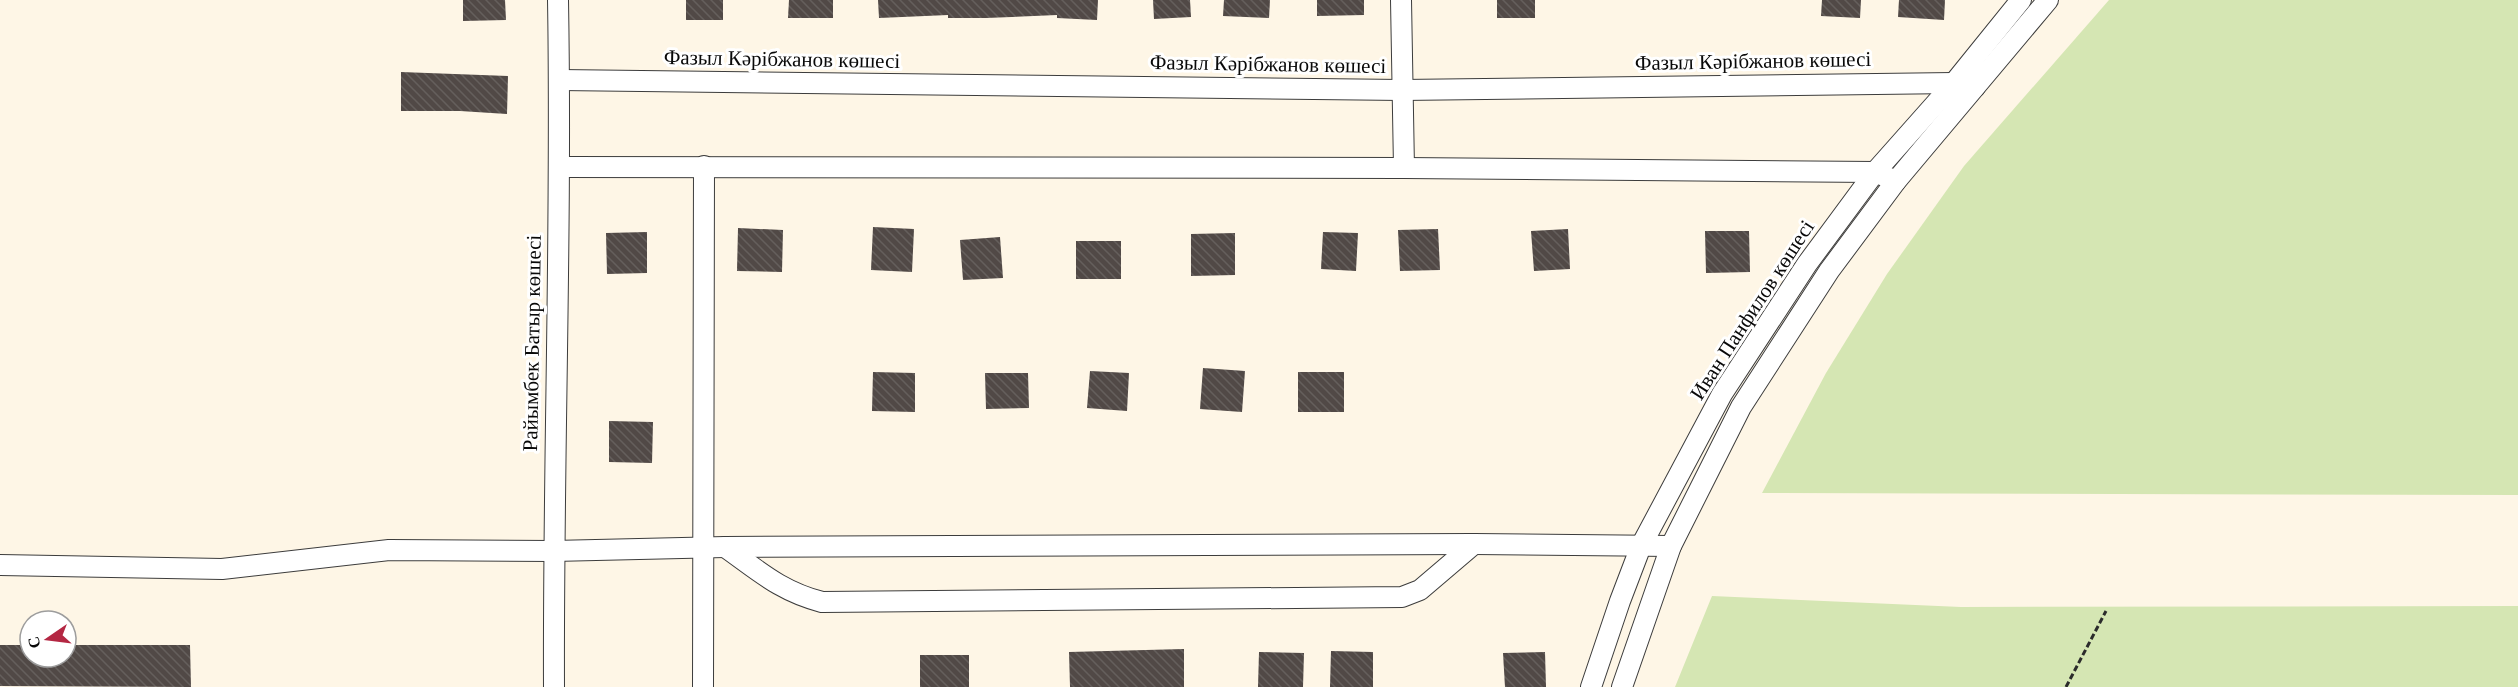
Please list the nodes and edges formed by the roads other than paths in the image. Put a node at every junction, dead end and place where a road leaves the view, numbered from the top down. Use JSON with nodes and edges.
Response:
{"nodes":[{"id":1,"x":558,"y":0,"type":"edge"},
{"id":2,"x":1401,"y":0,"type":"edge"},
{"id":3,"x":2021,"y":0,"type":"edge"},
{"id":4,"x":2048,"y":0,"type":"edge"},
{"id":5,"x":560,"y":80,"type":"junction"},
{"id":6,"x":1954,"y":83,"type":"junction"},
{"id":7,"x":1975,"y":87,"type":"junction"},
{"id":8,"x":1402,"y":90,"type":"junction"},
{"id":9,"x":704,"y":166,"type":"junction"},
{"id":10,"x":559,"y":167,"type":"junction"},
{"id":11,"x":1404,"y":168,"type":"junction"},
{"id":12,"x":1875,"y":172,"type":"junction"},
{"id":13,"x":1896,"y":181,"type":"junction"},
{"id":14,"x":1474,"y":544,"type":"junction"},
{"id":15,"x":1641,"y":546,"type":"junction"},
{"id":16,"x":1671,"y":546,"type":"junction"},
{"id":17,"x":705,"y":547,"type":"junction"},
{"id":18,"x":725,"y":547,"type":"junction"},
{"id":19,"x":553,"y":551,"type":"junction"},
{"id":20,"x":0,"y":565,"type":"edge"},
{"id":21,"x":554,"y":687,"type":"edge"},
{"id":22,"x":703,"y":687,"type":"edge"},
{"id":23,"x":1591,"y":687,"type":"edge"},
{"id":24,"x":1622,"y":687,"type":"edge"}],
"edges":[{"from":1,"to":5,"type":"street","name":"Райымбек Батыр көшесі"},
{"from":2,"to":8,"type":"street"},
{"from":3,"to":6,"type":"street","name":"Иван Панфилов көшесі"},
{"from":4,"to":7,"type":"street","name":"Иван Панфилов көшесі"},
{"from":5,"to":8,"type":"street","name":"Фазыл Кәрібжанов көшесі"},
{"from":5,"to":10,"type":"street","name":"Райымбек Батыр көшесі"},
{"from":6,"to":7,"type":"street","name":"Фазыл Кәрібжанов көшесі"},
{"from":6,"to":8,"type":"street","name":"Фазыл Кәрібжанов көшесі"},
{"from":6,"to":12,"type":"street","name":"Иван Панфилов көшесі"},
{"from":7,"to":13,"type":"street","name":"Иван Панфилов көшесі"},
{"from":8,"to":11,"type":"street"},
{"from":9,"to":10,"type":"street"},
{"from":9,"to":11,"type":"street"},
{"from":9,"to":17,"type":"street"},
{"from":10,"to":19,"type":"street","name":"Райымбек Батыр көшесі"},
{"from":11,"to":12,"type":"street"},
{"from":12,"to":13,"type":"street"},
{"from":12,"to":15,"type":"street","name":"Иван Панфилов көшесі"},
{"from":13,"to":16,"type":"street","name":"Иван Панфилов көшесі"},
{"from":14,"to":15,"type":"street"},
{"from":14,"to":18,"type":"street"},
{"from":14,"to":18,"type":"street"},
{"from":15,"to":16,"type":"street"},
{"from":15,"to":23,"type":"street","name":"Иван Панфилов көшесі"},
{"from":16,"to":24,"type":"street","name":"Иван Панфилов көшесі"},
{"from":17,"to":18,"type":"street"},
{"from":17,"to":19,"type":"street"},
{"from":17,"to":22,"type":"street"},
{"from":19,"to":20,"type":"street"},
{"from":19,"to":21,"type":"street","name":"Райымбек Батыр көшесі"}]}
